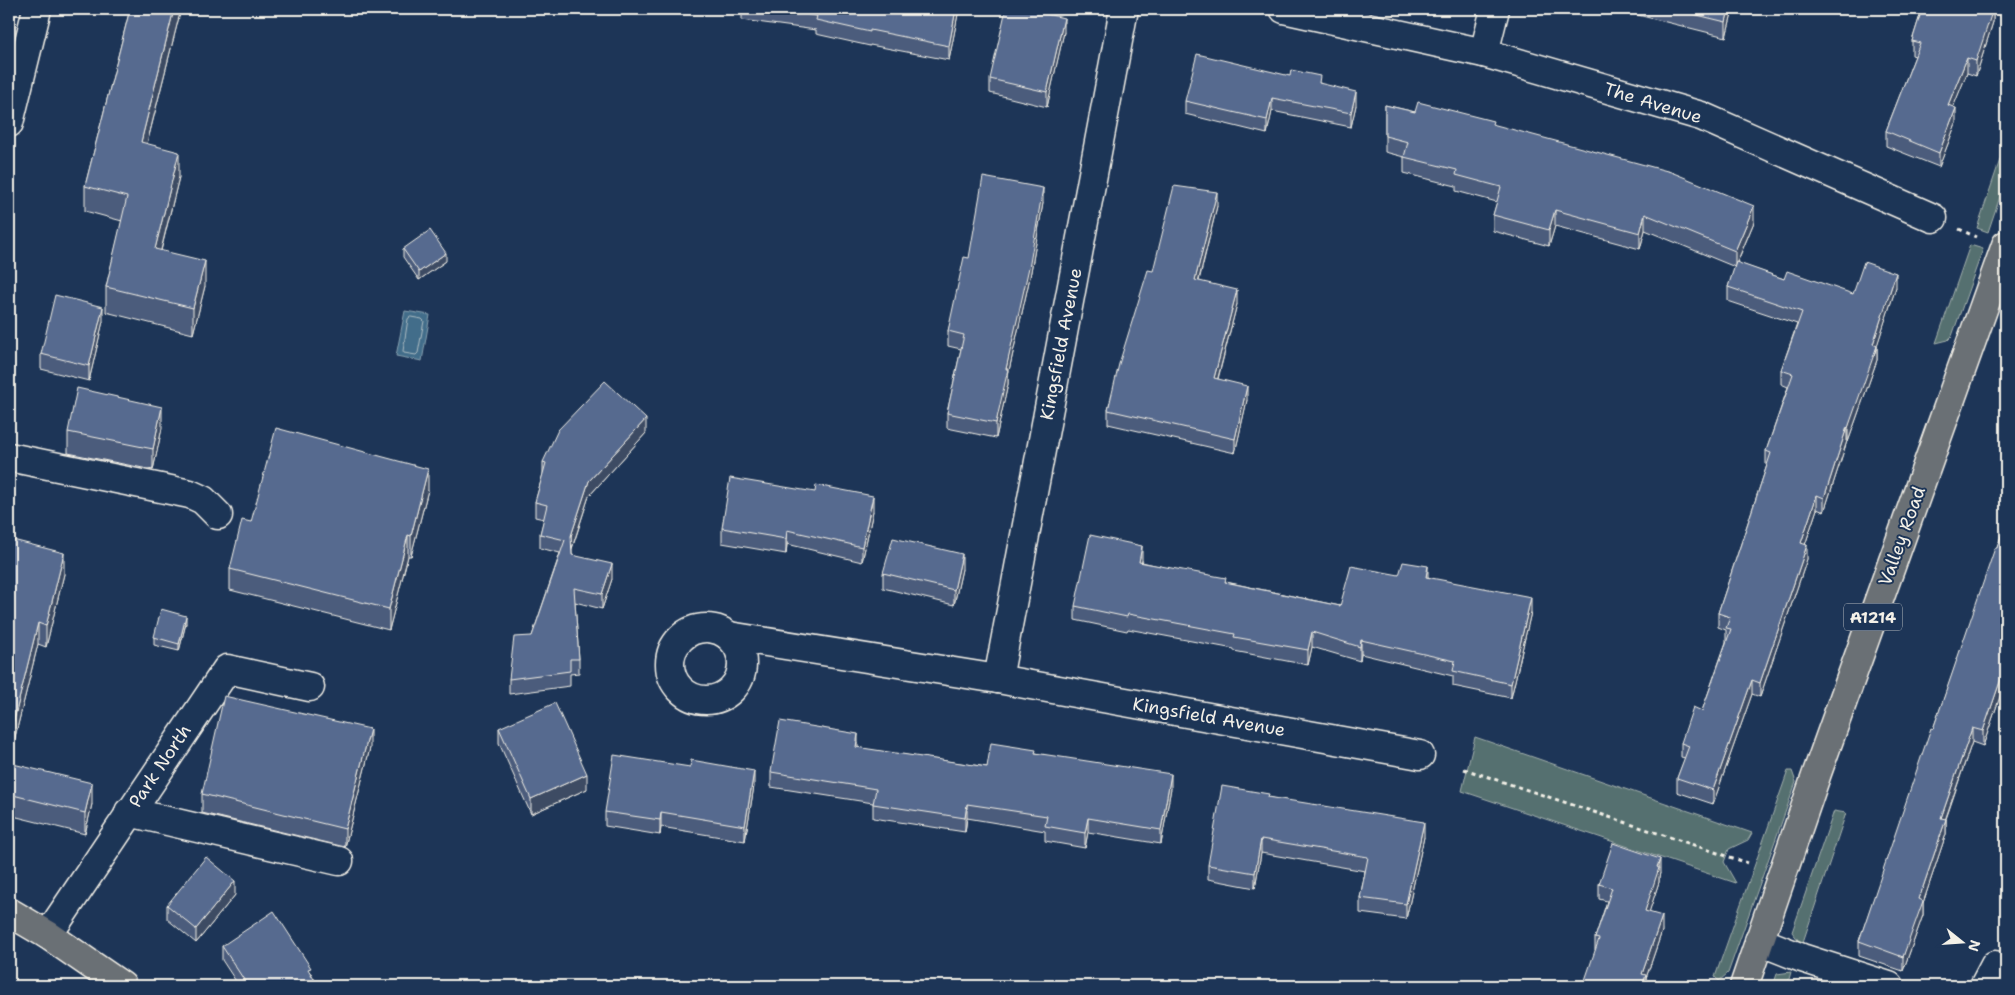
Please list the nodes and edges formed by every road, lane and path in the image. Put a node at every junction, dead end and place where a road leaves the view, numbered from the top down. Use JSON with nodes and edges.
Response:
{"nodes":[{"id":1,"x":37,"y":9,"type":"edge"},
{"id":2,"x":1124,"y":9,"type":"edge"},
{"id":3,"x":1284,"y":9,"type":"edge"},
{"id":4,"x":1495,"y":9,"type":"edge"},
{"id":5,"x":1484,"y":53,"type":"junction"},
{"id":6,"x":9,"y":123,"type":"edge"},
{"id":7,"x":1933,"y":218,"type":"joint"},
{"id":8,"x":2006,"y":247,"type":"edge"},
{"id":9,"x":9,"y":457,"type":"edge"},
{"id":10,"x":218,"y":515,"type":"dead end"},
{"id":11,"x":729,"y":636,"type":"dead end"},
{"id":12,"x":998,"y":679,"type":"junction"},
{"id":13,"x":310,"y":687,"type":"dead end"},
{"id":14,"x":1420,"y":755,"type":"dead end"},
{"id":15,"x":1464,"y":769,"type":"dead end"},
{"id":16,"x":129,"y":812,"type":"junction"},
{"id":17,"x":339,"y":861,"type":"dead end"},
{"id":18,"x":1748,"y":863,"type":"dead end"},
{"id":19,"x":9,"y":912,"type":"edge"},
{"id":20,"x":48,"y":935,"type":"junction"},
{"id":21,"x":1759,"y":941,"type":"junction"},
{"id":22,"x":122,"y":986,"type":"edge"},
{"id":23,"x":1744,"y":986,"type":"edge"},
{"id":24,"x":1890,"y":986,"type":"edge"}],
"edges":[{"from":1,"to":6,"type":"street"},
{"from":2,"to":12,"type":"street","name":"Kingsfield Avenue"},
{"from":3,"to":5,"type":"street","name":"The Avenue"},
{"from":4,"to":5,"type":"street"},
{"from":5,"to":7,"type":"street","name":"The Avenue"},
{"from":7,"to":8,"type":"path"},
{"from":8,"to":21,"type":"main road","name":"Valley Road","number":"A1214"},
{"from":9,"to":10,"type":"street"},
{"from":11,"to":12,"type":"street","name":"Kingsfield Avenue"},
{"from":12,"to":14,"type":"street","name":"Kingsfield Avenue"},
{"from":13,"to":16,"type":"street","name":"Park North"},
{"from":15,"to":18,"type":"path"},
{"from":16,"to":17,"type":"street"},
{"from":16,"to":20,"type":"street","name":"Park North"},
{"from":19,"to":20,"type":"main road"},
{"from":20,"to":22,"type":"main road"},
{"from":21,"to":23,"type":"main road","name":"Valley Road","number":"A1214"},
{"from":21,"to":24,"type":"street"}]}
